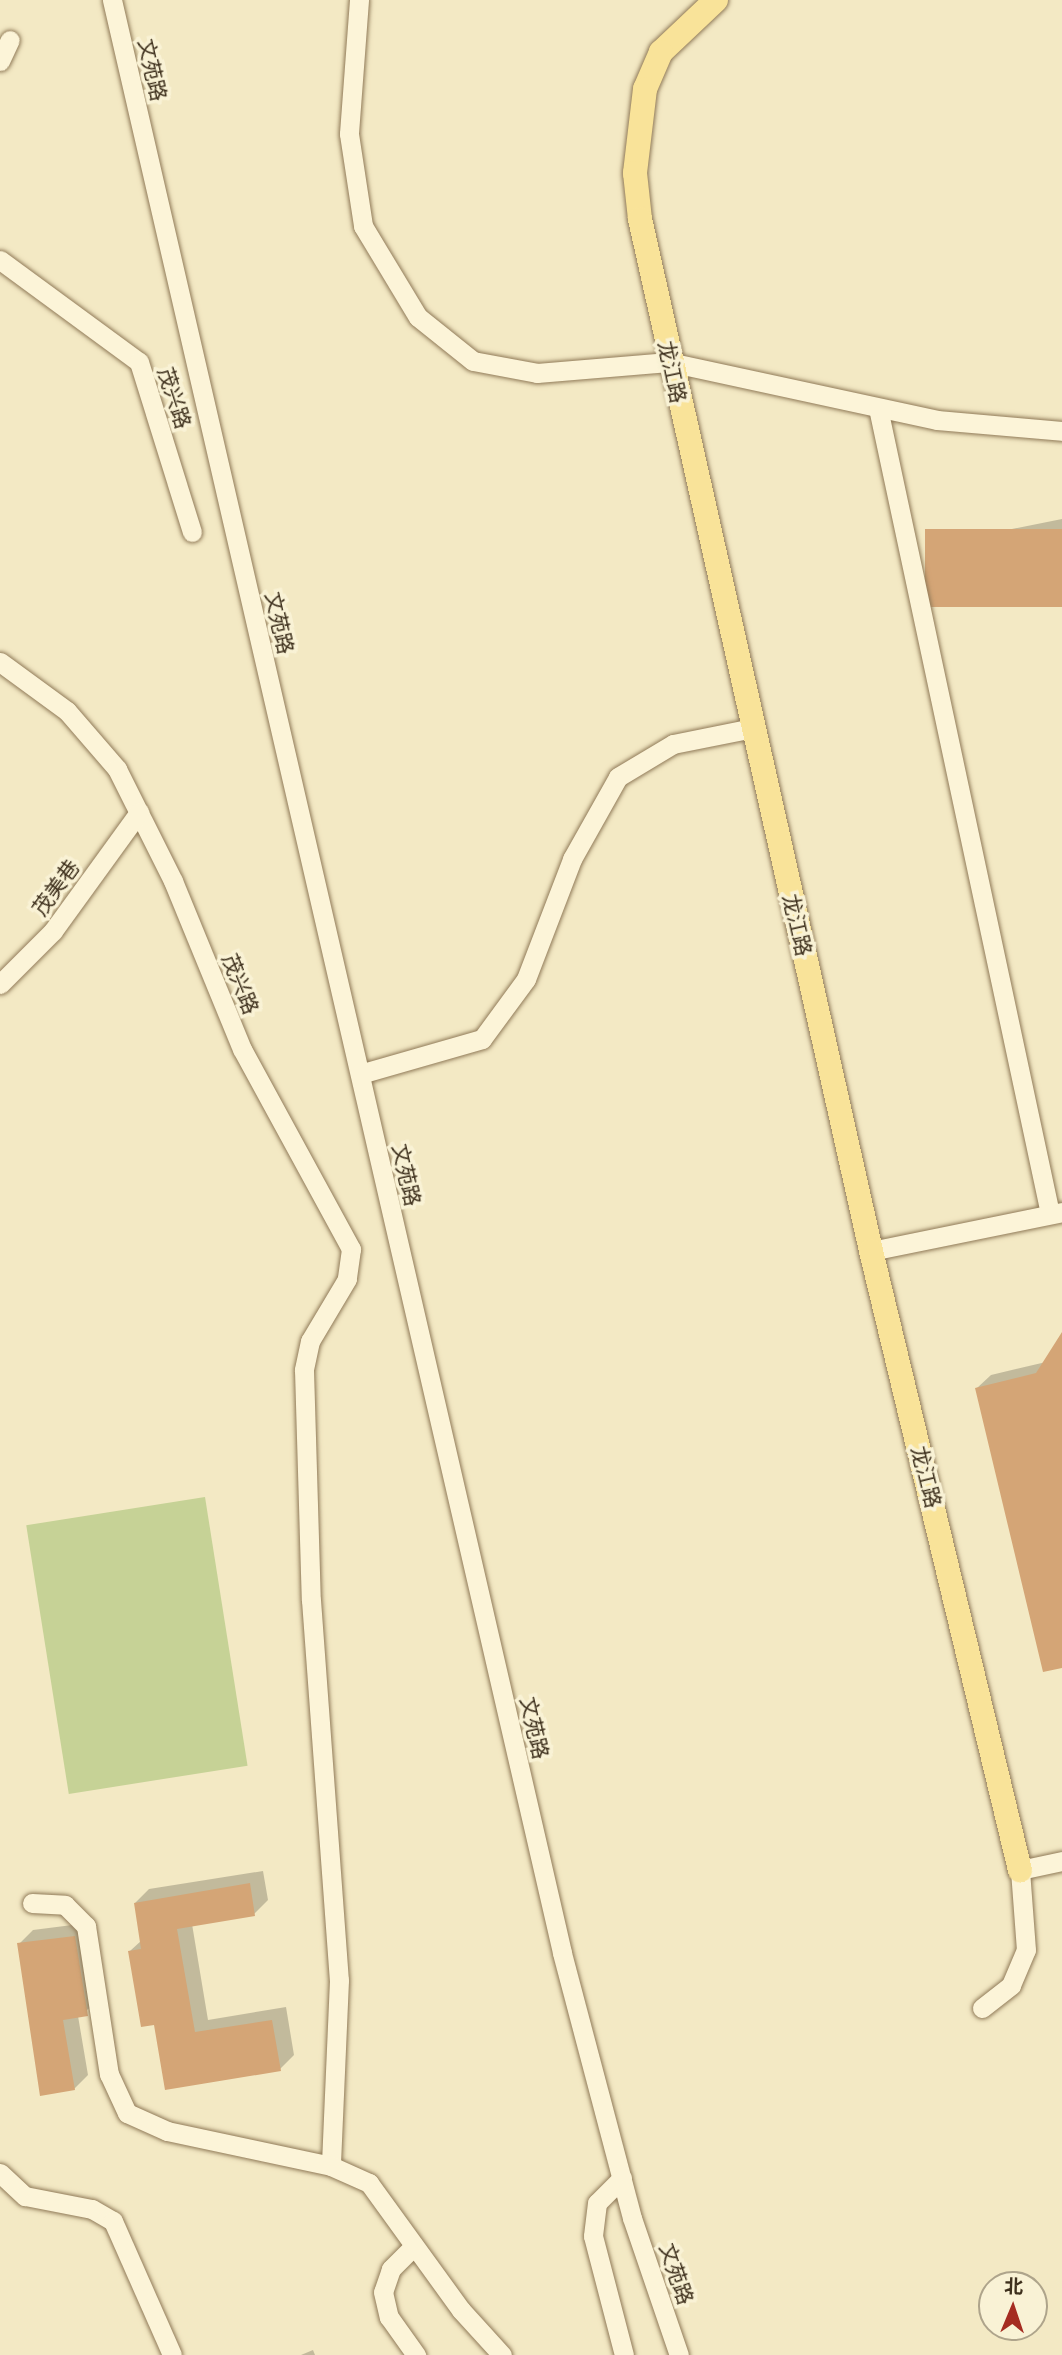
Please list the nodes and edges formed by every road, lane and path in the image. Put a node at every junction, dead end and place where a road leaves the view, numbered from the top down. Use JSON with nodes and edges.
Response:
{"nodes":[{"id":1,"x":112,"y":0,"type":"edge"},
{"id":2,"x":359,"y":0,"type":"edge"},
{"id":3,"x":716,"y":0,"type":"edge"},
{"id":4,"x":10,"y":40,"type":"dead end"},
{"id":5,"x":0,"y":61,"type":"edge"},
{"id":6,"x":0,"y":260,"type":"edge"},
{"id":7,"x":669,"y":362,"type":"junction"},
{"id":8,"x":878,"y":408,"type":"junction"},
{"id":9,"x":1062,"y":431,"type":"edge"},
{"id":10,"x":192,"y":532,"type":"dead end"},
{"id":11,"x":0,"y":663,"type":"edge"},
{"id":12,"x":753,"y":728,"type":"junction"},
{"id":13,"x":139,"y":812,"type":"junction"},
{"id":14,"x":0,"y":984,"type":"edge"},
{"id":15,"x":360,"y":1074,"type":"junction"},
{"id":16,"x":1056,"y":1213,"type":"edge"},
{"id":17,"x":872,"y":1251,"type":"junction"},
{"id":18,"x":1062,"y":1861,"type":"edge"},
{"id":19,"x":1020,"y":1870,"type":"junction"},
{"id":20,"x":32,"y":1903,"type":"dead end"},
{"id":21,"x":982,"y":2008,"type":"dead end"},
{"id":22,"x":331,"y":2166,"type":"junction"},
{"id":23,"x":0,"y":2172,"type":"edge"},
{"id":24,"x":622,"y":2178,"type":"junction"},
{"id":25,"x":414,"y":2246,"type":"junction"},
{"id":26,"x":172,"y":2355,"type":"edge"},
{"id":27,"x":416,"y":2355,"type":"edge"},
{"id":28,"x":502,"y":2355,"type":"edge"},
{"id":29,"x":624,"y":2355,"type":"edge"},
{"id":30,"x":679,"y":2355,"type":"edge"}],
"edges":[{"from":1,"to":15,"type":"street","name":"文苑路"},
{"from":2,"to":7,"type":"street"},
{"from":3,"to":7,"type":"main road","name":"龙江路"},
{"from":4,"to":5,"type":"street"},
{"from":6,"to":10,"type":"street","name":"茂兴路"},
{"from":7,"to":8,"type":"street"},
{"from":7,"to":12,"type":"main road","name":"龙江路"},
{"from":8,"to":9,"type":"street"},
{"from":8,"to":16,"type":"street"},
{"from":11,"to":13,"type":"street","name":"茂兴路"},
{"from":12,"to":15,"type":"street"},
{"from":12,"to":17,"type":"main road","name":"龙江路"},
{"from":13,"to":14,"type":"street","name":"茂美巷"},
{"from":13,"to":22,"type":"street","name":"茂兴路"},
{"from":15,"to":24,"type":"street","name":"文苑路"},
{"from":16,"to":17,"type":"street"},
{"from":17,"to":19,"type":"main road","name":"龙江路"},
{"from":18,"to":19,"type":"street"},
{"from":19,"to":21,"type":"street"},
{"from":20,"to":22,"type":"street"},
{"from":22,"to":25,"type":"street"},
{"from":23,"to":26,"type":"street"},
{"from":24,"to":29,"type":"street"},
{"from":24,"to":30,"type":"street","name":"文苑路"},
{"from":25,"to":27,"type":"street"},
{"from":25,"to":28,"type":"street"}]}
